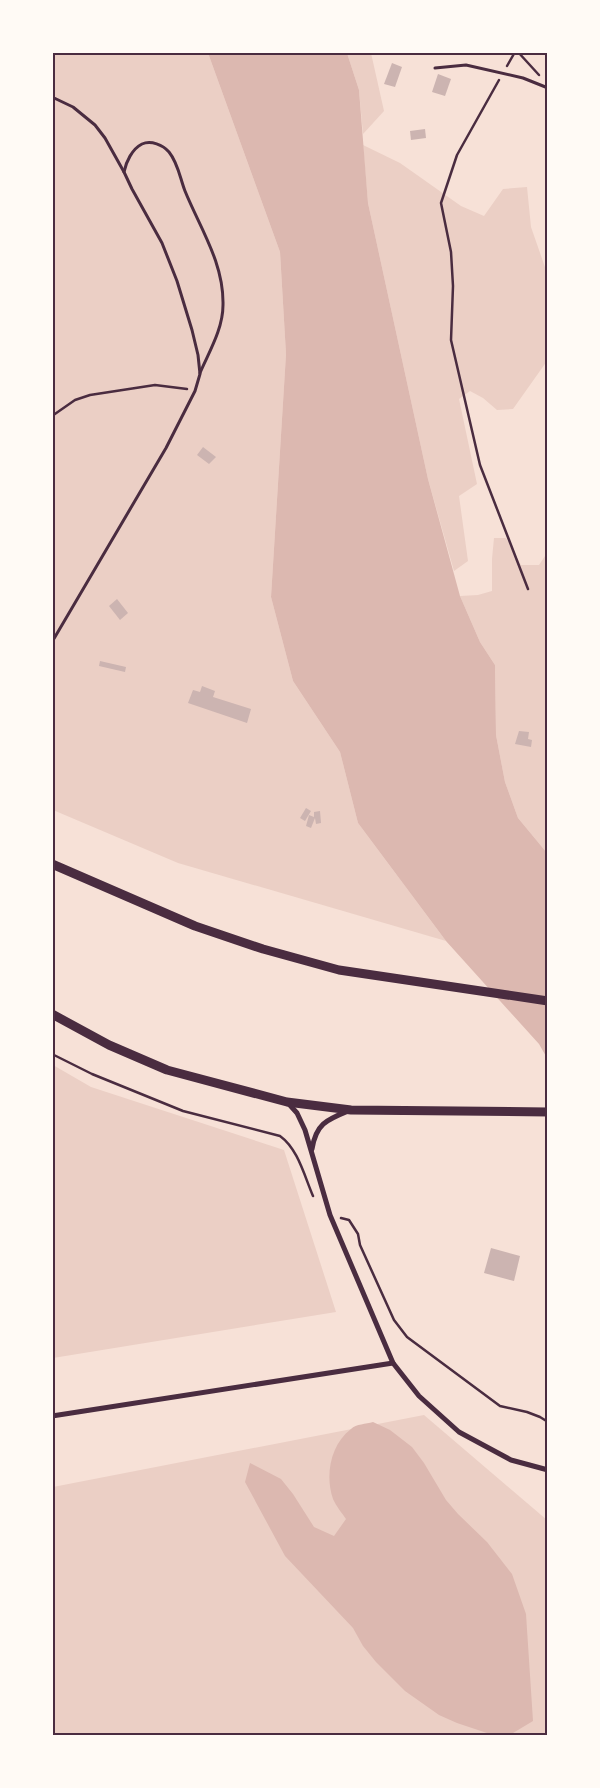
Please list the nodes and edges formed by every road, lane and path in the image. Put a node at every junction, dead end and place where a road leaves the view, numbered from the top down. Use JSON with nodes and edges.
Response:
{"nodes":[{"id":1,"x":516,"y":52,"type":"edge"},
{"id":2,"x":435,"y":68,"type":"dead end"},
{"id":3,"x":503,"y":74,"type":"junction"},
{"id":4,"x":542,"y":77,"type":"dead end"},
{"id":5,"x":548,"y":88,"type":"edge"},
{"id":6,"x":52,"y":97,"type":"edge"},
{"id":7,"x":124,"y":172,"type":"junction"},
{"id":8,"x":200,"y":374,"type":"junction"},
{"id":9,"x":195,"y":391,"type":"junction"},
{"id":10,"x":52,"y":416,"type":"edge"},
{"id":11,"x":528,"y":590,"type":"dead end"},
{"id":12,"x":52,"y":642,"type":"edge"},
{"id":13,"x":52,"y":864,"type":"edge"},
{"id":14,"x":548,"y":1001,"type":"edge"},
{"id":15,"x":52,"y":1014,"type":"edge"},
{"id":16,"x":52,"y":1054,"type":"edge"},
{"id":17,"x":287,"y":1102,"type":"junction"},
{"id":18,"x":351,"y":1110,"type":"junction"},
{"id":19,"x":548,"y":1112,"type":"edge"},
{"id":20,"x":312,"y":1149,"type":"junction"},
{"id":21,"x":316,"y":1204,"type":"dead end"},
{"id":22,"x":330,"y":1215,"type":"junction"},
{"id":23,"x":393,"y":1363,"type":"junction"},
{"id":24,"x":52,"y":1416,"type":"edge"},
{"id":25,"x":548,"y":1422,"type":"edge"},
{"id":26,"x":548,"y":1470,"type":"edge"}],
"edges":[{"from":1,"to":3,"type":"path"},
{"from":1,"to":4,"type":"path"},
{"from":2,"to":3,"type":"lane"},
{"from":3,"to":5,"type":"lane"},
{"from":3,"to":11,"type":"path"},
{"from":6,"to":7,"type":"lane"},
{"from":7,"to":8,"type":"lane"},
{"from":7,"to":8,"type":"lane"},
{"from":8,"to":9,"type":"lane"},
{"from":9,"to":10,"type":"path"},
{"from":9,"to":12,"type":"lane"},
{"from":13,"to":14,"type":"main road"},
{"from":15,"to":17,"type":"main road"},
{"from":16,"to":21,"type":"path"},
{"from":17,"to":18,"type":"main road"},
{"from":17,"to":20,"type":"street"},
{"from":18,"to":19,"type":"main road"},
{"from":18,"to":20,"type":"street"},
{"from":20,"to":22,"type":"street"},
{"from":22,"to":23,"type":"street"},
{"from":22,"to":25,"type":"path"},
{"from":23,"to":24,"type":"street"},
{"from":23,"to":26,"type":"street"}]}
